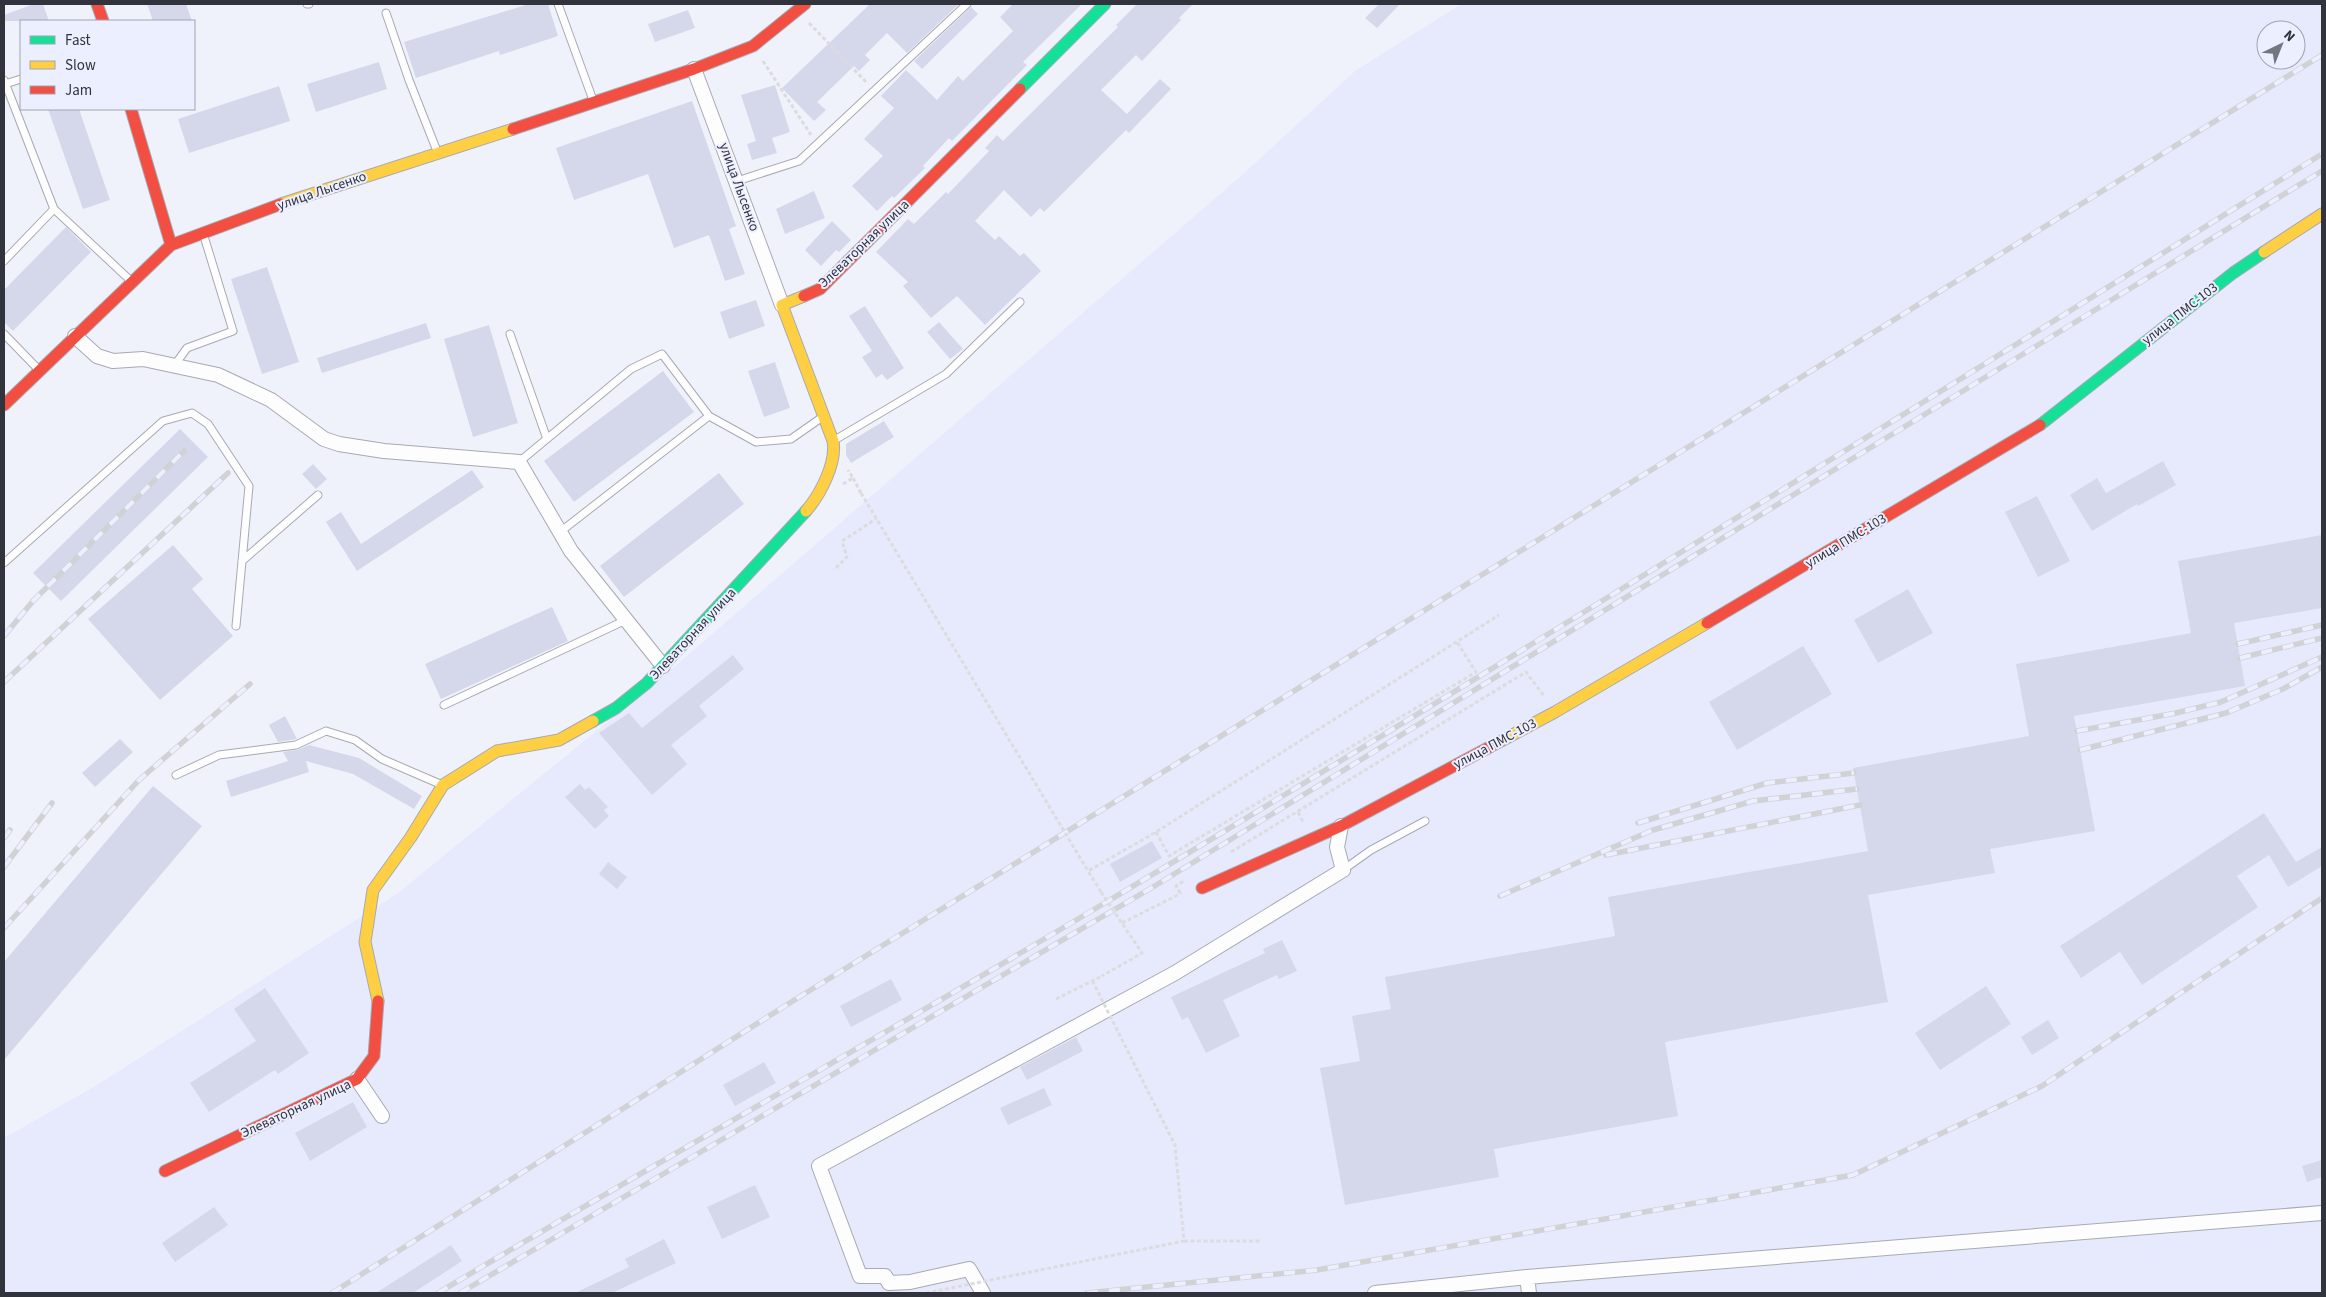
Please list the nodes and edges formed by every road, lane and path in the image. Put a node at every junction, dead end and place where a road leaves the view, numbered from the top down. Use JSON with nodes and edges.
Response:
{"nodes":[{"id":1,"x":97,"y":4,"type":"edge"},
{"id":2,"x":558,"y":4,"type":"edge"},
{"id":3,"x":967,"y":4,"type":"edge"},
{"id":4,"x":1105,"y":4,"type":"edge"},
{"id":5,"x":801,"y":7,"type":"edge"},
{"id":6,"x":386,"y":13,"type":"dead end"},
{"id":7,"x":103,"y":20,"type":"edge"},
{"id":8,"x":753,"y":46,"type":"junction"},
{"id":9,"x":694,"y":69,"type":"junction"},
{"id":10,"x":20,"y":78,"type":"edge"},
{"id":11,"x":4,"y":82,"type":"edge"},
{"id":12,"x":874,"y":90,"type":"junction"},
{"id":13,"x":593,"y":102,"type":"junction"},
{"id":14,"x":131,"y":110,"type":"edge"},
{"id":15,"x":817,"y":144,"type":"junction"},
{"id":16,"x":437,"y":152,"type":"junction"},
{"id":17,"x":737,"y":181,"type":"junction"},
{"id":18,"x":54,"y":209,"type":"junction"},
{"id":19,"x":2322,"y":214,"type":"edge"},
{"id":20,"x":203,"y":233,"type":"junction"},
{"id":21,"x":171,"y":245,"type":"junction"},
{"id":22,"x":4,"y":261,"type":"edge"},
{"id":23,"x":131,"y":282,"type":"junction"},
{"id":24,"x":1020,"y":302,"type":"dead end"},
{"id":25,"x":782,"y":305,"type":"junction"},
{"id":26,"x":4,"y":334,"type":"edge"},
{"id":27,"x":510,"y":334,"type":"dead end"},
{"id":28,"x":75,"y":336,"type":"junction"},
{"id":29,"x":174,"y":366,"type":"junction"},
{"id":30,"x":40,"y":372,"type":"junction"},
{"id":31,"x":4,"y":405,"type":"edge"},
{"id":32,"x":709,"y":416,"type":"junction"},
{"id":33,"x":824,"y":416,"type":"junction"},
{"id":34,"x":547,"y":439,"type":"junction"},
{"id":35,"x":833,"y":441,"type":"junction"},
{"id":36,"x":519,"y":462,"type":"junction"},
{"id":37,"x":853,"y":478,"type":"dead end"},
{"id":38,"x":318,"y":495,"type":"dead end"},
{"id":39,"x":876,"y":519,"type":"junction"},
{"id":40,"x":560,"y":532,"type":"junction"},
{"id":41,"x":242,"y":561,"type":"junction"},
{"id":42,"x":4,"y":563,"type":"edge"},
{"id":43,"x":836,"y":568,"type":"dead end"},
{"id":44,"x":1499,"y":615,"type":"dead end"},
{"id":45,"x":626,"y":620,"type":"junction"},
{"id":46,"x":236,"y":626,"type":"dead end"},
{"id":47,"x":1457,"y":642,"type":"junction"},
{"id":48,"x":664,"y":666,"type":"junction"},
{"id":49,"x":444,"y":705,"type":"dead end"},
{"id":50,"x":1555,"y":712,"type":"junction"},
{"id":51,"x":176,"y":776,"type":"dead end"},
{"id":52,"x":443,"y":786,"type":"junction"},
{"id":53,"x":1425,"y":821,"type":"dead end"},
{"id":54,"x":1341,"y":826,"type":"junction"},
{"id":55,"x":1156,"y":832,"type":"junction"},
{"id":56,"x":1225,"y":856,"type":"dead end"},
{"id":57,"x":1343,"y":870,"type":"junction"},
{"id":58,"x":1088,"y":871,"type":"junction"},
{"id":59,"x":1192,"y":876,"type":"dead end"},
{"id":60,"x":1202,"y":888,"type":"dead end"},
{"id":61,"x":1122,"y":923,"type":"junction"},
{"id":62,"x":1093,"y":982,"type":"junction"},
{"id":63,"x":1056,"y":999,"type":"dead end"},
{"id":64,"x":357,"y":1080,"type":"junction"},
{"id":65,"x":382,"y":1116,"type":"dead end"},
{"id":66,"x":165,"y":1171,"type":"dead end"},
{"id":67,"x":2322,"y":1213,"type":"edge"},
{"id":68,"x":1184,"y":1241,"type":"junction"},
{"id":69,"x":1260,"y":1241,"type":"dead end"},
{"id":70,"x":1527,"y":1277,"type":"junction"},
{"id":71,"x":926,"y":1293,"type":"edge"},
{"id":72,"x":983,"y":1293,"type":"edge"},
{"id":73,"x":1375,"y":1293,"type":"edge"},
{"id":74,"x":1529,"y":1293,"type":"edge"}],
"edges":[{"from":1,"to":7,"type":"street"},
{"from":2,"to":13,"type":"lane"},
{"from":3,"to":12,"type":"lane"},
{"from":4,"to":25,"type":"street","name":"Элеваторная улица"},
{"from":5,"to":8,"type":"street","name":"улица Лысенко"},
{"from":5,"to":12,"type":"path"},
{"from":6,"to":16,"type":"lane"},
{"from":8,"to":9,"type":"street","name":"улица Лысенко"},
{"from":8,"to":15,"type":"path"},
{"from":9,"to":13,"type":"street","name":"улица Лысенко"},
{"from":9,"to":17,"type":"street","name":"улица Лысенко"},
{"from":10,"to":11,"type":"lane"},
{"from":11,"to":18,"type":"lane"},
{"from":12,"to":15,"type":"lane"},
{"from":13,"to":16,"type":"street","name":"улица Лысенко"},
{"from":14,"to":21,"type":"street"},
{"from":15,"to":17,"type":"lane"},
{"from":16,"to":20,"type":"street","name":"улица Лысенко"},
{"from":17,"to":25,"type":"street","name":"улица Лысенко"},
{"from":18,"to":22,"type":"lane"},
{"from":18,"to":23,"type":"lane"},
{"from":19,"to":50,"type":"street","name":"улица ПМС-103"},
{"from":20,"to":21,"type":"street","name":"улица Лысенко"},
{"from":20,"to":29,"type":"lane"},
{"from":21,"to":23,"type":"street","name":"улица Лысенко"},
{"from":23,"to":28,"type":"street","name":"улица Лысенко"},
{"from":24,"to":35,"type":"lane"},
{"from":25,"to":33,"type":"street","name":"Элеваторная улица"},
{"from":26,"to":30,"type":"lane"},
{"from":27,"to":34,"type":"lane"},
{"from":28,"to":29,"type":"street"},
{"from":28,"to":30,"type":"street","name":"улица Лысенко"},
{"from":29,"to":36,"type":"street"},
{"from":30,"to":31,"type":"street","name":"улица Лысенко"},
{"from":32,"to":33,"type":"lane"},
{"from":32,"to":34,"type":"lane"},
{"from":32,"to":40,"type":"lane"},
{"from":33,"to":35,"type":"street","name":"Элеваторная улица"},
{"from":34,"to":36,"type":"lane"},
{"from":35,"to":48,"type":"street","name":"Элеваторная улица"},
{"from":36,"to":40,"type":"street"},
{"from":37,"to":39,"type":"path","bridge":true},
{"from":38,"to":41,"type":"lane"},
{"from":39,"to":43,"type":"path"},
{"from":39,"to":58,"type":"path","bridge":true},
{"from":40,"to":45,"type":"street"},
{"from":41,"to":42,"type":"lane"},
{"from":41,"to":46,"type":"lane"},
{"from":44,"to":47,"type":"path"},
{"from":45,"to":48,"type":"street"},
{"from":45,"to":49,"type":"lane"},
{"from":47,"to":55,"type":"path"},
{"from":47,"to":55,"type":"path"},
{"from":48,"to":52,"type":"street","name":"Элеваторная улица"},
{"from":50,"to":54,"type":"street","name":"улица ПМС-103"},
{"from":50,"to":56,"type":"path"},
{"from":51,"to":52,"type":"lane"},
{"from":52,"to":64,"type":"street","name":"Элеваторная улица"},
{"from":53,"to":57,"type":"lane"},
{"from":54,"to":57,"type":"street"},
{"from":54,"to":60,"type":"street","name":"улица ПМС-103"},
{"from":55,"to":58,"type":"path"},
{"from":57,"to":72,"type":"street"},
{"from":58,"to":61,"type":"path","bridge":true},
{"from":59,"to":61,"type":"path"},
{"from":61,"to":62,"type":"path","bridge":true},
{"from":62,"to":63,"type":"path"},
{"from":62,"to":68,"type":"path","bridge":true},
{"from":64,"to":65,"type":"street"},
{"from":64,"to":66,"type":"street","name":"Элеваторная улица"},
{"from":67,"to":70,"type":"street"},
{"from":68,"to":69,"type":"path"},
{"from":68,"to":71,"type":"path","bridge":true},
{"from":70,"to":73,"type":"street"},
{"from":70,"to":74,"type":"street"}]}
